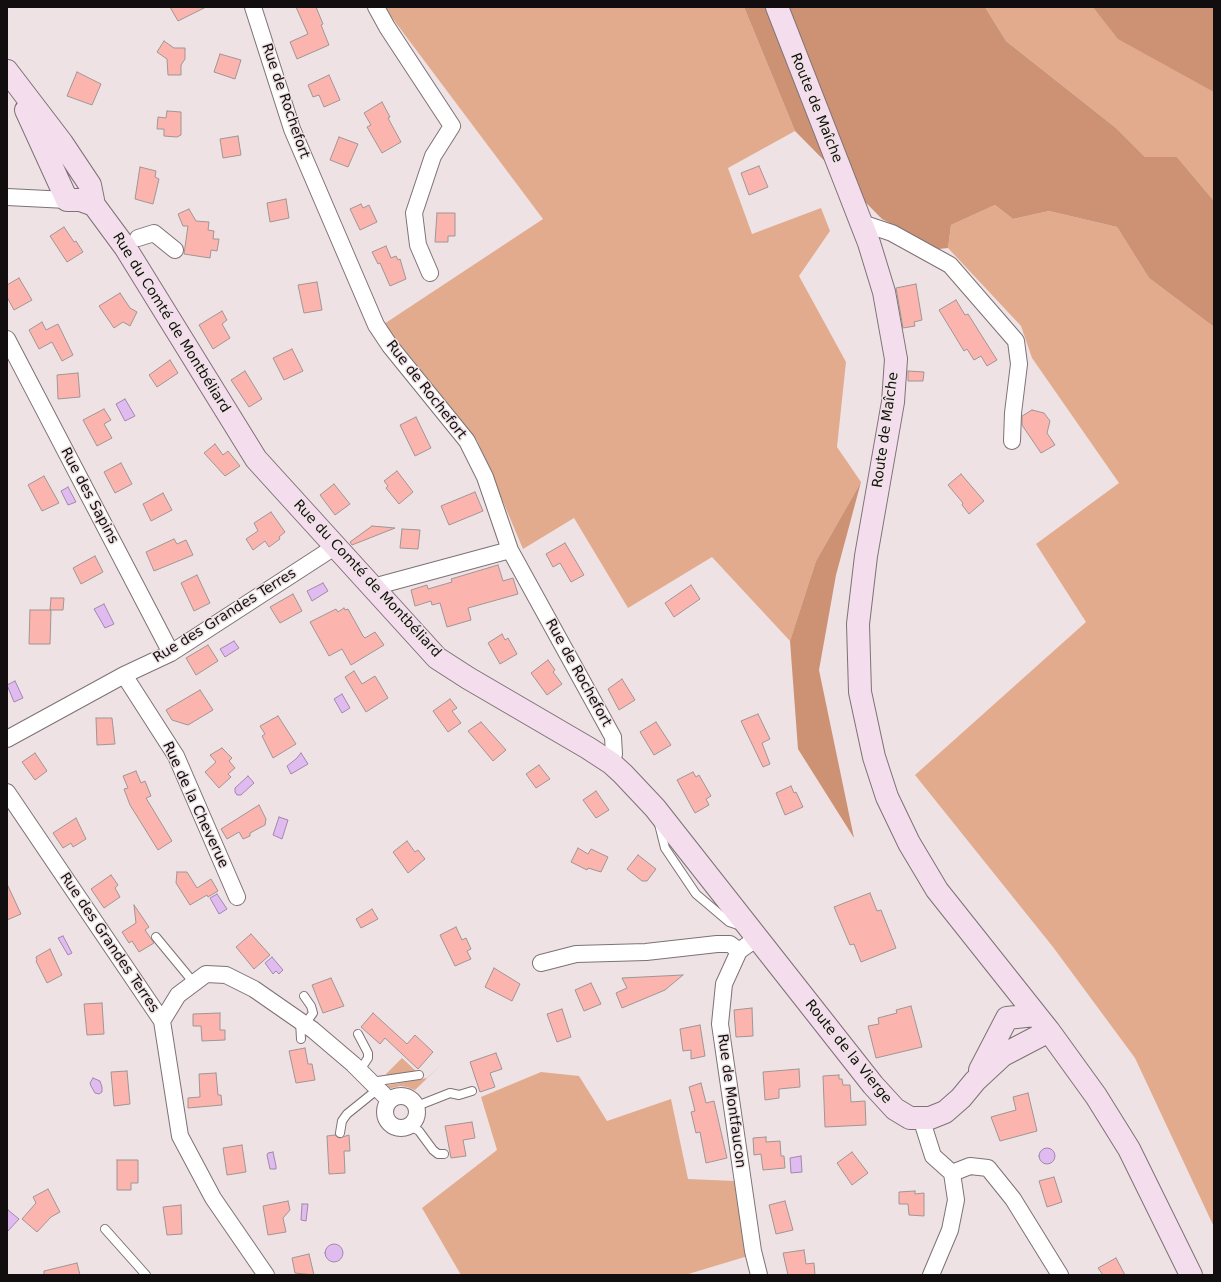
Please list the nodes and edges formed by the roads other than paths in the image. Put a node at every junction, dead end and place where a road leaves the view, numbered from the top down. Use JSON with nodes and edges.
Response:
{"nodes":[{"id":1,"x":253,"y":7,"type":"edge"},
{"id":2,"x":376,"y":7,"type":"edge"},
{"id":3,"x":776,"y":7,"type":"edge"},
{"id":4,"x":7,"y":71,"type":"edge"},
{"id":5,"x":7,"y":197,"type":"edge"},
{"id":6,"x":67,"y":200,"type":"junction"},
{"id":7,"x":94,"y":204,"type":"junction"},
{"id":8,"x":862,"y":223,"type":"junction"},
{"id":9,"x":138,"y":238,"type":"dead end"},
{"id":10,"x":175,"y":250,"type":"dead end"},
{"id":11,"x":430,"y":273,"type":"dead end"},
{"id":12,"x":7,"y":339,"type":"edge"},
{"id":13,"x":1012,"y":441,"type":"dead end"},
{"id":14,"x":336,"y":546,"type":"junction"},
{"id":15,"x":510,"y":550,"type":"junction"},
{"id":16,"x":373,"y":587,"type":"junction"},
{"id":17,"x":171,"y":653,"type":"junction"},
{"id":18,"x":124,"y":675,"type":"junction"},
{"id":19,"x":7,"y":739,"type":"edge"},
{"id":20,"x":610,"y":763,"type":"junction"},
{"id":21,"x":7,"y":792,"type":"edge"},
{"id":22,"x":237,"y":897,"type":"dead end"},
{"id":23,"x":753,"y":934,"type":"junction"},
{"id":24,"x":156,"y":936,"type":"dead end"},
{"id":25,"x":982,"y":948,"type":"junction"},
{"id":26,"x":739,"y":952,"type":"junction"},
{"id":27,"x":541,"y":963,"type":"dead end"},
{"id":28,"x":194,"y":983,"type":"junction"},
{"id":29,"x":304,"y":996,"type":"dead end"},
{"id":30,"x":1035,"y":1015,"type":"junction"},
{"id":31,"x":1007,"y":1018,"type":"junction"},
{"id":32,"x":162,"y":1021,"type":"junction"},
{"id":33,"x":302,"y":1028,"type":"junction"},
{"id":34,"x":1049,"y":1031,"type":"junction"},
{"id":35,"x":358,"y":1034,"type":"dead end"},
{"id":36,"x":360,"y":1070,"type":"junction"},
{"id":37,"x":418,"y":1075,"type":"dead end"},
{"id":38,"x":975,"y":1081,"type":"junction"},
{"id":39,"x":380,"y":1091,"type":"junction"},
{"id":40,"x":472,"y":1091,"type":"dead end"},
{"id":41,"x":417,"y":1106,"type":"junction"},
{"id":42,"x":921,"y":1118,"type":"junction"},
{"id":43,"x":410,"y":1126,"type":"junction"},
{"id":44,"x":340,"y":1133,"type":"dead end"},
{"id":45,"x":444,"y":1154,"type":"dead end"},
{"id":46,"x":952,"y":1173,"type":"junction"},
{"id":47,"x":105,"y":1229,"type":"dead end"},
{"id":48,"x":1057,"y":1272,"type":"edge"},
{"id":49,"x":1188,"y":1272,"type":"edge"},
{"id":50,"x":146,"y":1275,"type":"edge"},
{"id":51,"x":266,"y":1275,"type":"edge"},
{"id":52,"x":759,"y":1275,"type":"edge"},
{"id":53,"x":931,"y":1275,"type":"edge"}],
"edges":[{"from":1,"to":15,"type":"street","name":"Rue de Rochefort"},
{"from":2,"to":11,"type":"street"},
{"from":3,"to":8,"type":"street","name":"Route de Maîche"},
{"from":4,"to":6,"type":"street","name":"Rue du Comté de Montbéliard"},
{"from":4,"to":7,"type":"street","name":"Rue du Comté de Montbéliard"},
{"from":5,"to":6,"type":"street"},
{"from":6,"to":7,"type":"street"},
{"from":7,"to":14,"type":"street","name":"Rue du Comté de Montbéliard"},
{"from":8,"to":13,"type":"street"},
{"from":8,"to":25,"type":"street","name":"Route de Maîche"},
{"from":9,"to":10,"type":"street","name":"Rue du Comté de Montbéliard"},
{"from":12,"to":17,"type":"street","name":"Rue des Sapins"},
{"from":14,"to":16,"type":"street","name":"Rue du Comté de Montbéliard"},
{"from":14,"to":17,"type":"street","name":"Rue des Grandes Terres"},
{"from":15,"to":16,"type":"street"},
{"from":15,"to":20,"type":"street","name":"Rue de Rochefort"},
{"from":16,"to":20,"type":"street","name":"Rue du Comté de Montbéliard"},
{"from":17,"to":18,"type":"street","name":"Rue des Grandes Terres"},
{"from":18,"to":19,"type":"street","name":"Rue des Grandes Terres"},
{"from":18,"to":22,"type":"street","name":"Rue de la Cheverue"},
{"from":20,"to":23,"type":"street","name":"Rue du Comté de Montbéliard"},
{"from":21,"to":32,"type":"street","name":"Rue des Grandes Terres"},
{"from":23,"to":26,"type":"street","name":"Rue de Montfaucon"},
{"from":23,"to":42,"type":"street","name":"Route de la Vierge"},
{"from":24,"to":28,"type":"lane"},
{"from":25,"to":30,"type":"street"},
{"from":25,"to":31,"type":"street"},
{"from":26,"to":27,"type":"street"},
{"from":26,"to":52,"type":"street","name":"Rue de Montfaucon"},
{"from":28,"to":32,"type":"street"},
{"from":28,"to":33,"type":"street"},
{"from":29,"to":33,"type":"lane"},
{"from":30,"to":31,"type":"street"},
{"from":30,"to":34,"type":"street"},
{"from":31,"to":38,"type":"street"},
{"from":32,"to":51,"type":"street","name":"Rue des Grandes Terres"},
{"from":33,"to":36,"type":"street"},
{"from":34,"to":38,"type":"street"},
{"from":34,"to":49,"type":"street"},
{"from":35,"to":36,"type":"lane"},
{"from":36,"to":39,"type":"street"},
{"from":37,"to":39,"type":"lane"},
{"from":38,"to":42,"type":"street","name":"Route de la Vierge"},
{"from":39,"to":41,"type":"street"},
{"from":39,"to":43,"type":"street"},
{"from":39,"to":44,"type":"lane"},
{"from":40,"to":41,"type":"lane"},
{"from":41,"to":43,"type":"street"},
{"from":42,"to":46,"type":"street"},
{"from":43,"to":45,"type":"lane"},
{"from":46,"to":48,"type":"street"},
{"from":46,"to":53,"type":"street"},
{"from":47,"to":50,"type":"lane"}]}
